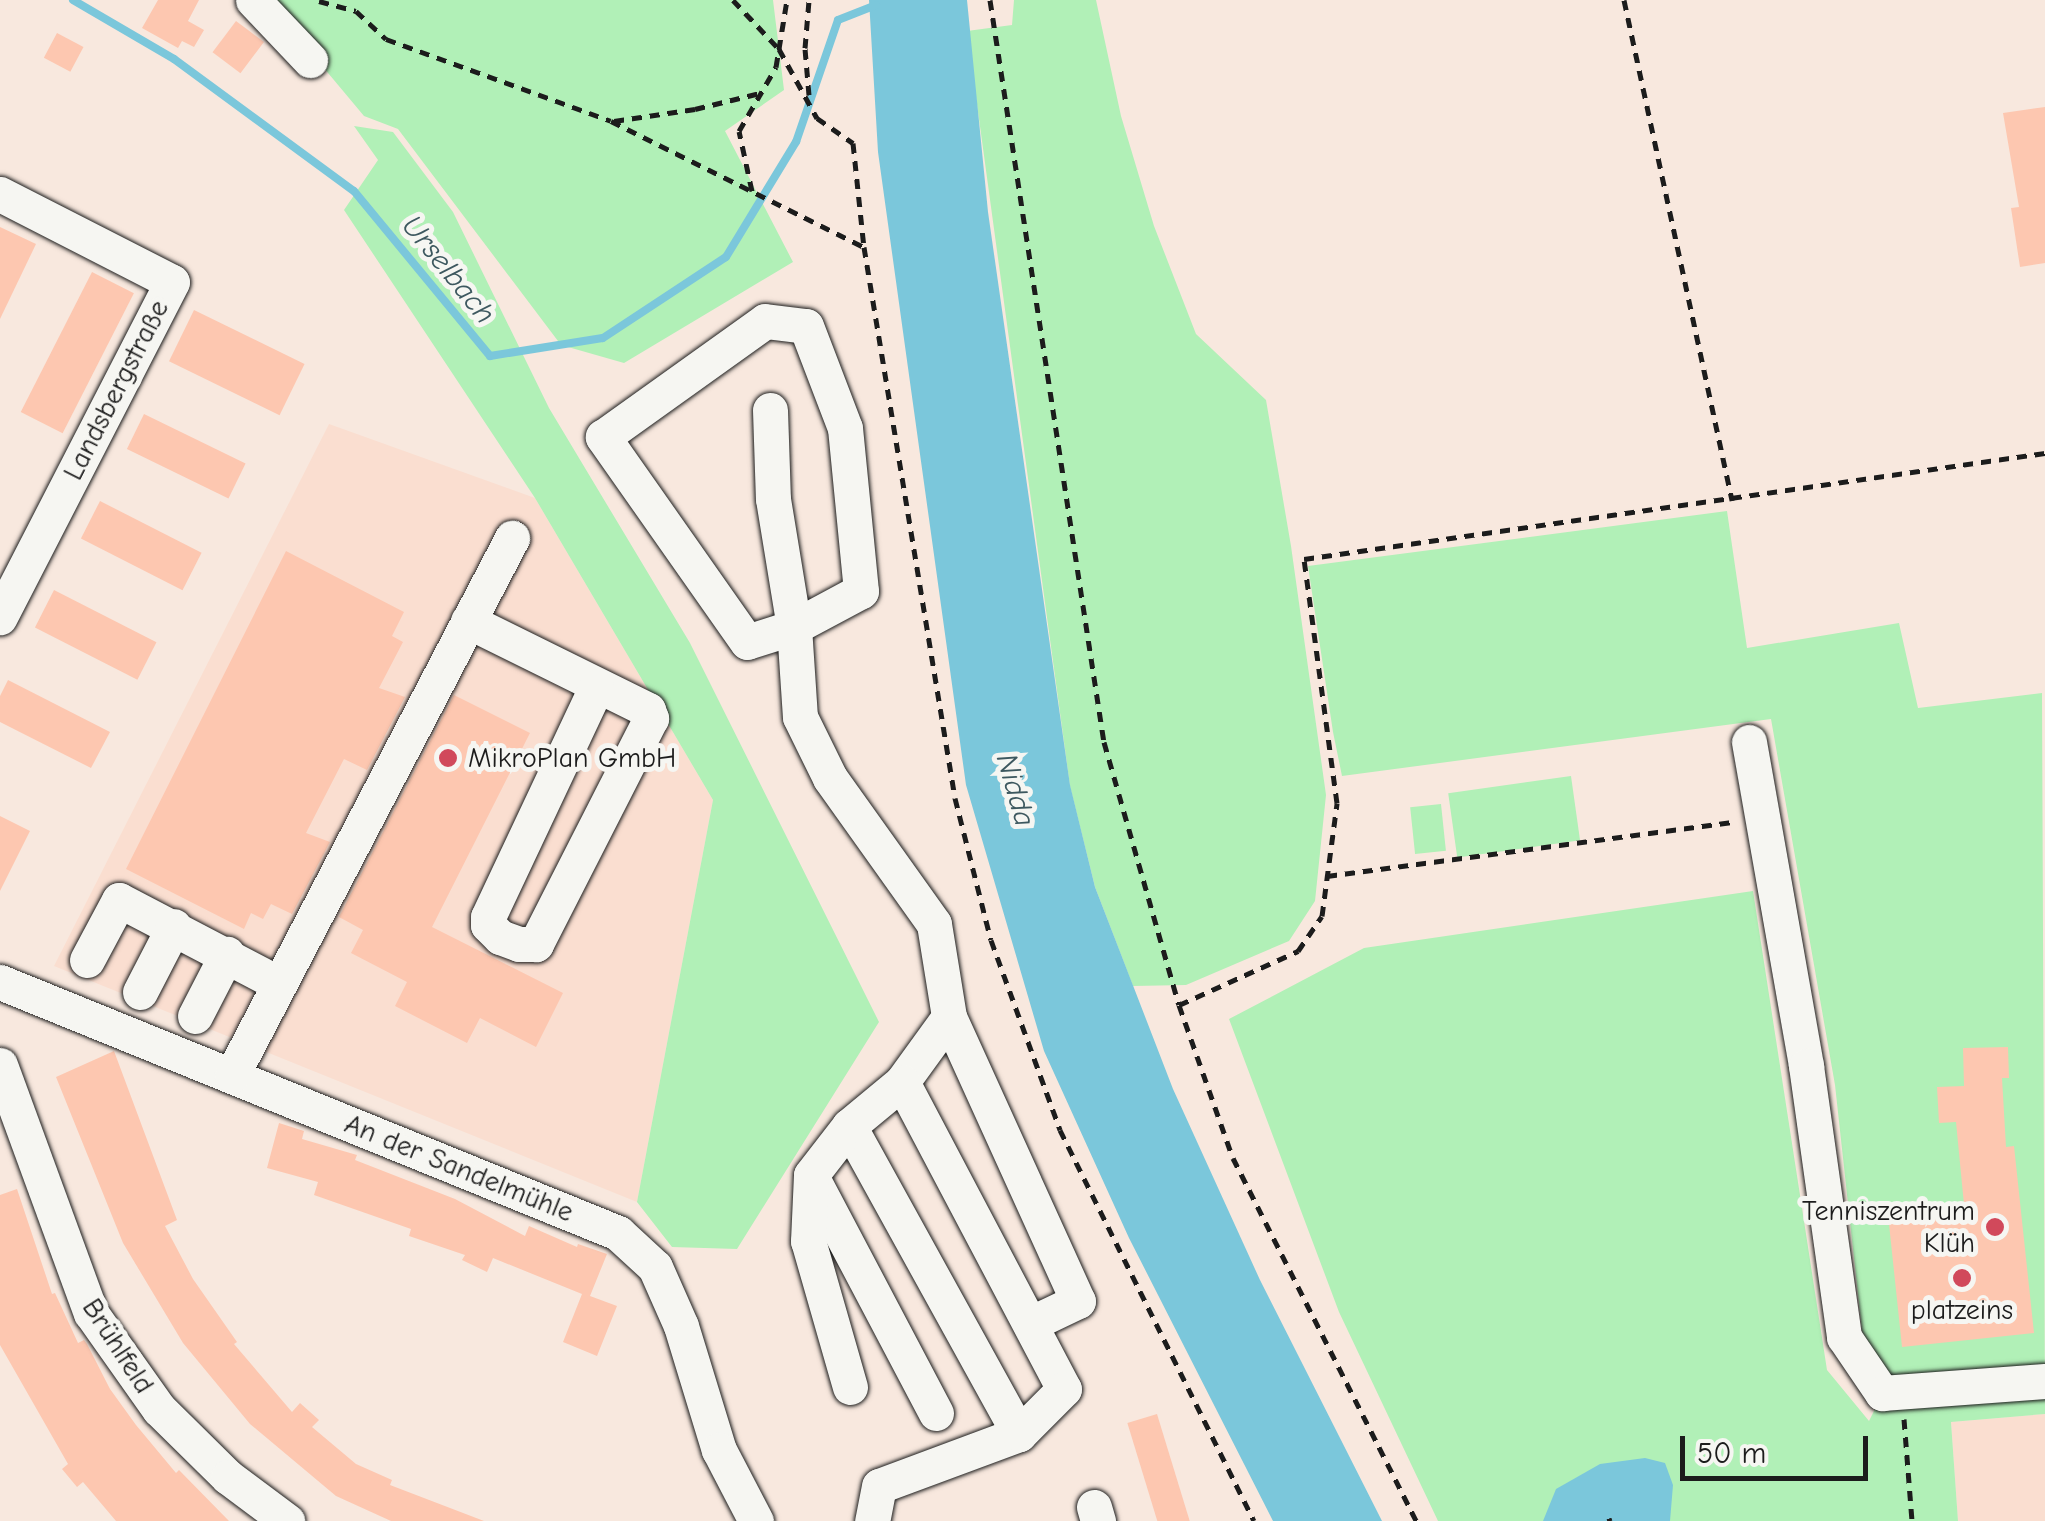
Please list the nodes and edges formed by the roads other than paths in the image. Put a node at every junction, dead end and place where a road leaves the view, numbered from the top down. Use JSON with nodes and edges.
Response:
{"nodes":[{"id":1,"x":254,"y":0,"type":"edge"},
{"id":2,"x":310,"y":60,"type":"dead end"},
{"id":3,"x":0,"y":194,"type":"edge"},
{"id":4,"x":770,"y":410,"type":"dead end"},
{"id":5,"x":512,"y":538,"type":"dead end"},
{"id":6,"x":0,"y":617,"type":"edge"},
{"id":7,"x":468,"y":621,"type":"junction"},
{"id":8,"x":794,"y":628,"type":"junction"},
{"id":9,"x":596,"y":688,"type":"junction"},
{"id":10,"x":1749,"y":742,"type":"dead end"},
{"id":11,"x":174,"y":926,"type":"junction"},
{"id":12,"x":227,"y":954,"type":"junction"},
{"id":13,"x":87,"y":960,"type":"dead end"},
{"id":14,"x":0,"y":982,"type":"edge"},
{"id":15,"x":278,"y":982,"type":"junction"},
{"id":16,"x":140,"y":992,"type":"dead end"},
{"id":17,"x":195,"y":1016,"type":"dead end"},
{"id":18,"x":949,"y":1017,"type":"junction"},
{"id":19,"x":0,"y":1065,"type":"edge"},
{"id":20,"x":232,"y":1074,"type":"junction"},
{"id":21,"x":902,"y":1082,"type":"junction"},
{"id":22,"x":849,"y":1126,"type":"junction"},
{"id":23,"x":811,"y":1175,"type":"junction"},
{"id":24,"x":1030,"y":1324,"type":"junction"},
{"id":25,"x":2045,"y":1381,"type":"edge"},
{"id":26,"x":850,"y":1386,"type":"dead end"},
{"id":27,"x":936,"y":1413,"type":"dead end"},
{"id":28,"x":1019,"y":1434,"type":"junction"},
{"id":29,"x":287,"y":1521,"type":"edge"},
{"id":30,"x":756,"y":1521,"type":"edge"},
{"id":31,"x":872,"y":1521,"type":"edge"}],
"edges":[{"from":1,"to":2,"type":"street"},
{"from":3,"to":6,"type":"street","name":"Landsbergstraße"},
{"from":4,"to":8,"type":"street"},
{"from":5,"to":7,"type":"street"},
{"from":7,"to":9,"type":"street"},
{"from":7,"to":15,"type":"street"},
{"from":8,"to":8,"type":"street"},
{"from":8,"to":18,"type":"street"},
{"from":9,"to":9,"type":"street"},
{"from":10,"to":25,"type":"street"},
{"from":11,"to":12,"type":"street"},
{"from":11,"to":13,"type":"street"},
{"from":11,"to":16,"type":"street"},
{"from":12,"to":15,"type":"street"},
{"from":12,"to":17,"type":"street"},
{"from":14,"to":20,"type":"street","name":"An der Sandelmühle"},
{"from":15,"to":20,"type":"street"},
{"from":18,"to":21,"type":"street"},
{"from":18,"to":24,"type":"street"},
{"from":19,"to":29,"type":"street","name":"Brühlfeld"},
{"from":20,"to":30,"type":"street","name":"An der Sandelmühle"},
{"from":21,"to":22,"type":"street"},
{"from":21,"to":24,"type":"street"},
{"from":22,"to":23,"type":"street"},
{"from":22,"to":28,"type":"street"},
{"from":23,"to":26,"type":"street"},
{"from":23,"to":27,"type":"street"},
{"from":24,"to":28,"type":"street"},
{"from":28,"to":31,"type":"street"}]}
